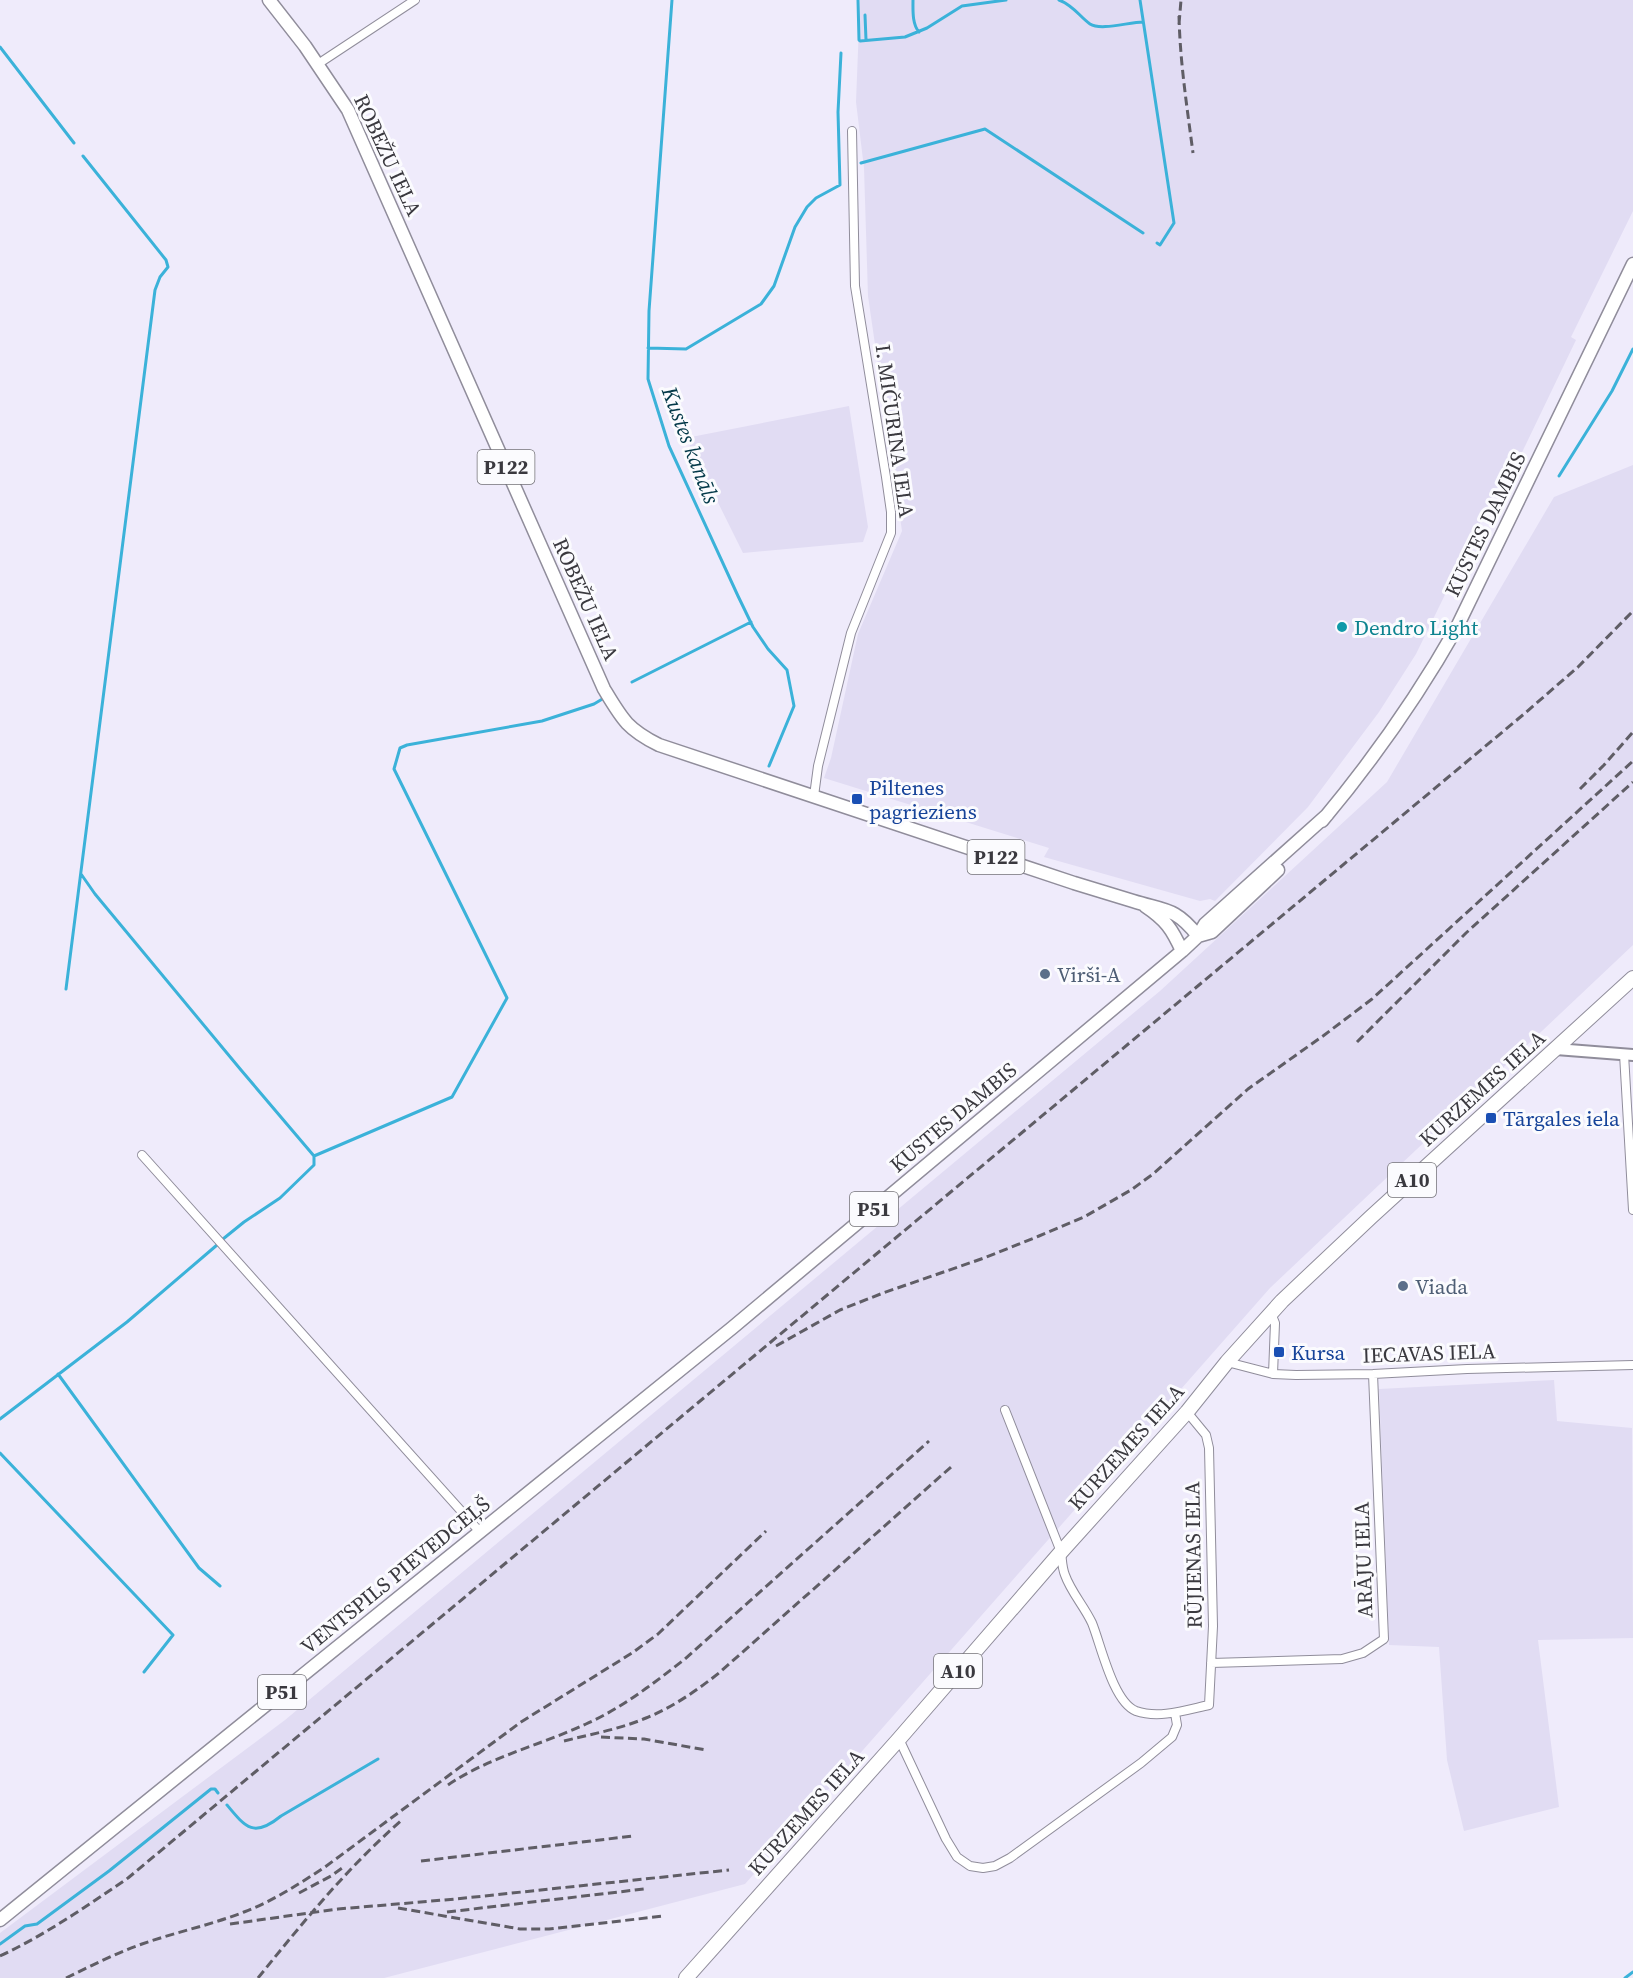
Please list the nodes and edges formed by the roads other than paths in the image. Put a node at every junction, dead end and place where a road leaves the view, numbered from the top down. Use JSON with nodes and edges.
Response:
{"nodes":[{"id":1,"x":269,"y":0,"type":"edge"},
{"id":2,"x":415,"y":0,"type":"edge"},
{"id":3,"x":318,"y":64,"type":"junction"},
{"id":4,"x":852,"y":131,"type":"dead end"},
{"id":5,"x":1633,"y":264,"type":"edge"},
{"id":6,"x":814,"y":796,"type":"junction"},
{"id":7,"x":1142,"y":904,"type":"junction"},
{"id":8,"x":1198,"y":936,"type":"junction"},
{"id":9,"x":1182,"y":951,"type":"junction"},
{"id":10,"x":1633,"y":978,"type":"edge"},
{"id":11,"x":1556,"y":1049,"type":"junction"},
{"id":12,"x":1629,"y":1055,"type":"edge"},
{"id":13,"x":142,"y":1155,"type":"dead end"},
{"id":14,"x":1633,"y":1210,"type":"edge"},
{"id":15,"x":1271,"y":1313,"type":"junction"},
{"id":16,"x":1227,"y":1362,"type":"junction"},
{"id":17,"x":1633,"y":1365,"type":"edge"},
{"id":18,"x":1273,"y":1374,"type":"junction"},
{"id":19,"x":1373,"y":1374,"type":"junction"},
{"id":20,"x":1005,"y":1410,"type":"dead end"},
{"id":21,"x":1187,"y":1412,"type":"junction"},
{"id":22,"x":564,"y":1464,"type":"joint"},
{"id":23,"x":480,"y":1532,"type":"junction"},
{"id":24,"x":1060,"y":1552,"type":"junction"},
{"id":25,"x":1211,"y":1663,"type":"junction"},
{"id":26,"x":1175,"y":1713,"type":"junction"},
{"id":27,"x":899,"y":1739,"type":"junction"},
{"id":28,"x":0,"y":1920,"type":"edge"},
{"id":29,"x":686,"y":1978,"type":"edge"}],
"edges":[{"from":1,"to":3,"type":"main road","name":"ROBEŽU IELA","number":"P122"},
{"from":2,"to":3,"type":"street"},
{"from":3,"to":6,"type":"main road","name":"ROBEŽU IELA","number":"P122"},
{"from":4,"to":6,"type":"street","name":"I. MIČURINA IELA"},
{"from":5,"to":8,"type":"main road","name":"KUSTES DAMBIS"},
{"from":6,"to":7,"type":"main road","name":"ROBEŽU IELA","number":"P122"},
{"from":7,"to":8,"type":"main road","name":"ROBEŽU IELA","number":"P122"},
{"from":7,"to":9,"type":"main road","name":"ROBEŽU IELA","number":"P122"},
{"from":8,"to":9,"type":"main road","name":"KUSTES DAMBIS"},
{"from":9,"to":22,"type":"main road","name":"KUSTES DAMBIS","number":"P51"},
{"from":10,"to":11,"type":"highway","name":"KURZEMES IELA","number":"A10"},
{"from":11,"to":12,"type":"street"},
{"from":11,"to":15,"type":"highway","name":"KURZEMES IELA","number":"A10"},
{"from":12,"to":14,"type":"street"},
{"from":13,"to":23,"type":"street"},
{"from":15,"to":16,"type":"highway","name":"KURZEMES IELA","number":"A10"},
{"from":15,"to":18,"type":"street"},
{"from":16,"to":18,"type":"street","name":"IECAVAS IELA"},
{"from":16,"to":21,"type":"highway","name":"KURZEMES IELA","number":"A10"},
{"from":17,"to":19,"type":"street","name":"IECAVAS IELA"},
{"from":18,"to":19,"type":"street","name":"IECAVAS IELA"},
{"from":19,"to":25,"type":"street","name":"ARĀJU IELA"},
{"from":20,"to":24,"type":"street"},
{"from":21,"to":24,"type":"highway","name":"KURZEMES IELA","number":"A10"},
{"from":21,"to":25,"type":"street","name":"RŪJIENAS IELA"},
{"from":22,"to":23,"type":"main road","name":"VENTSPILS PIEVEDCEĻŠ","number":"P51"},
{"from":23,"to":28,"type":"main road","name":"VENTSPILS PIEVEDCEĻŠ","number":"P51"},
{"from":24,"to":26,"type":"street"},
{"from":24,"to":27,"type":"highway","name":"KURZEMES IELA","number":"A10"},
{"from":25,"to":26,"type":"street","name":"RŪJIENAS IELA"},
{"from":26,"to":27,"type":"street"},
{"from":27,"to":29,"type":"highway","name":"KURZEMES IELA","number":"A10"}]}
